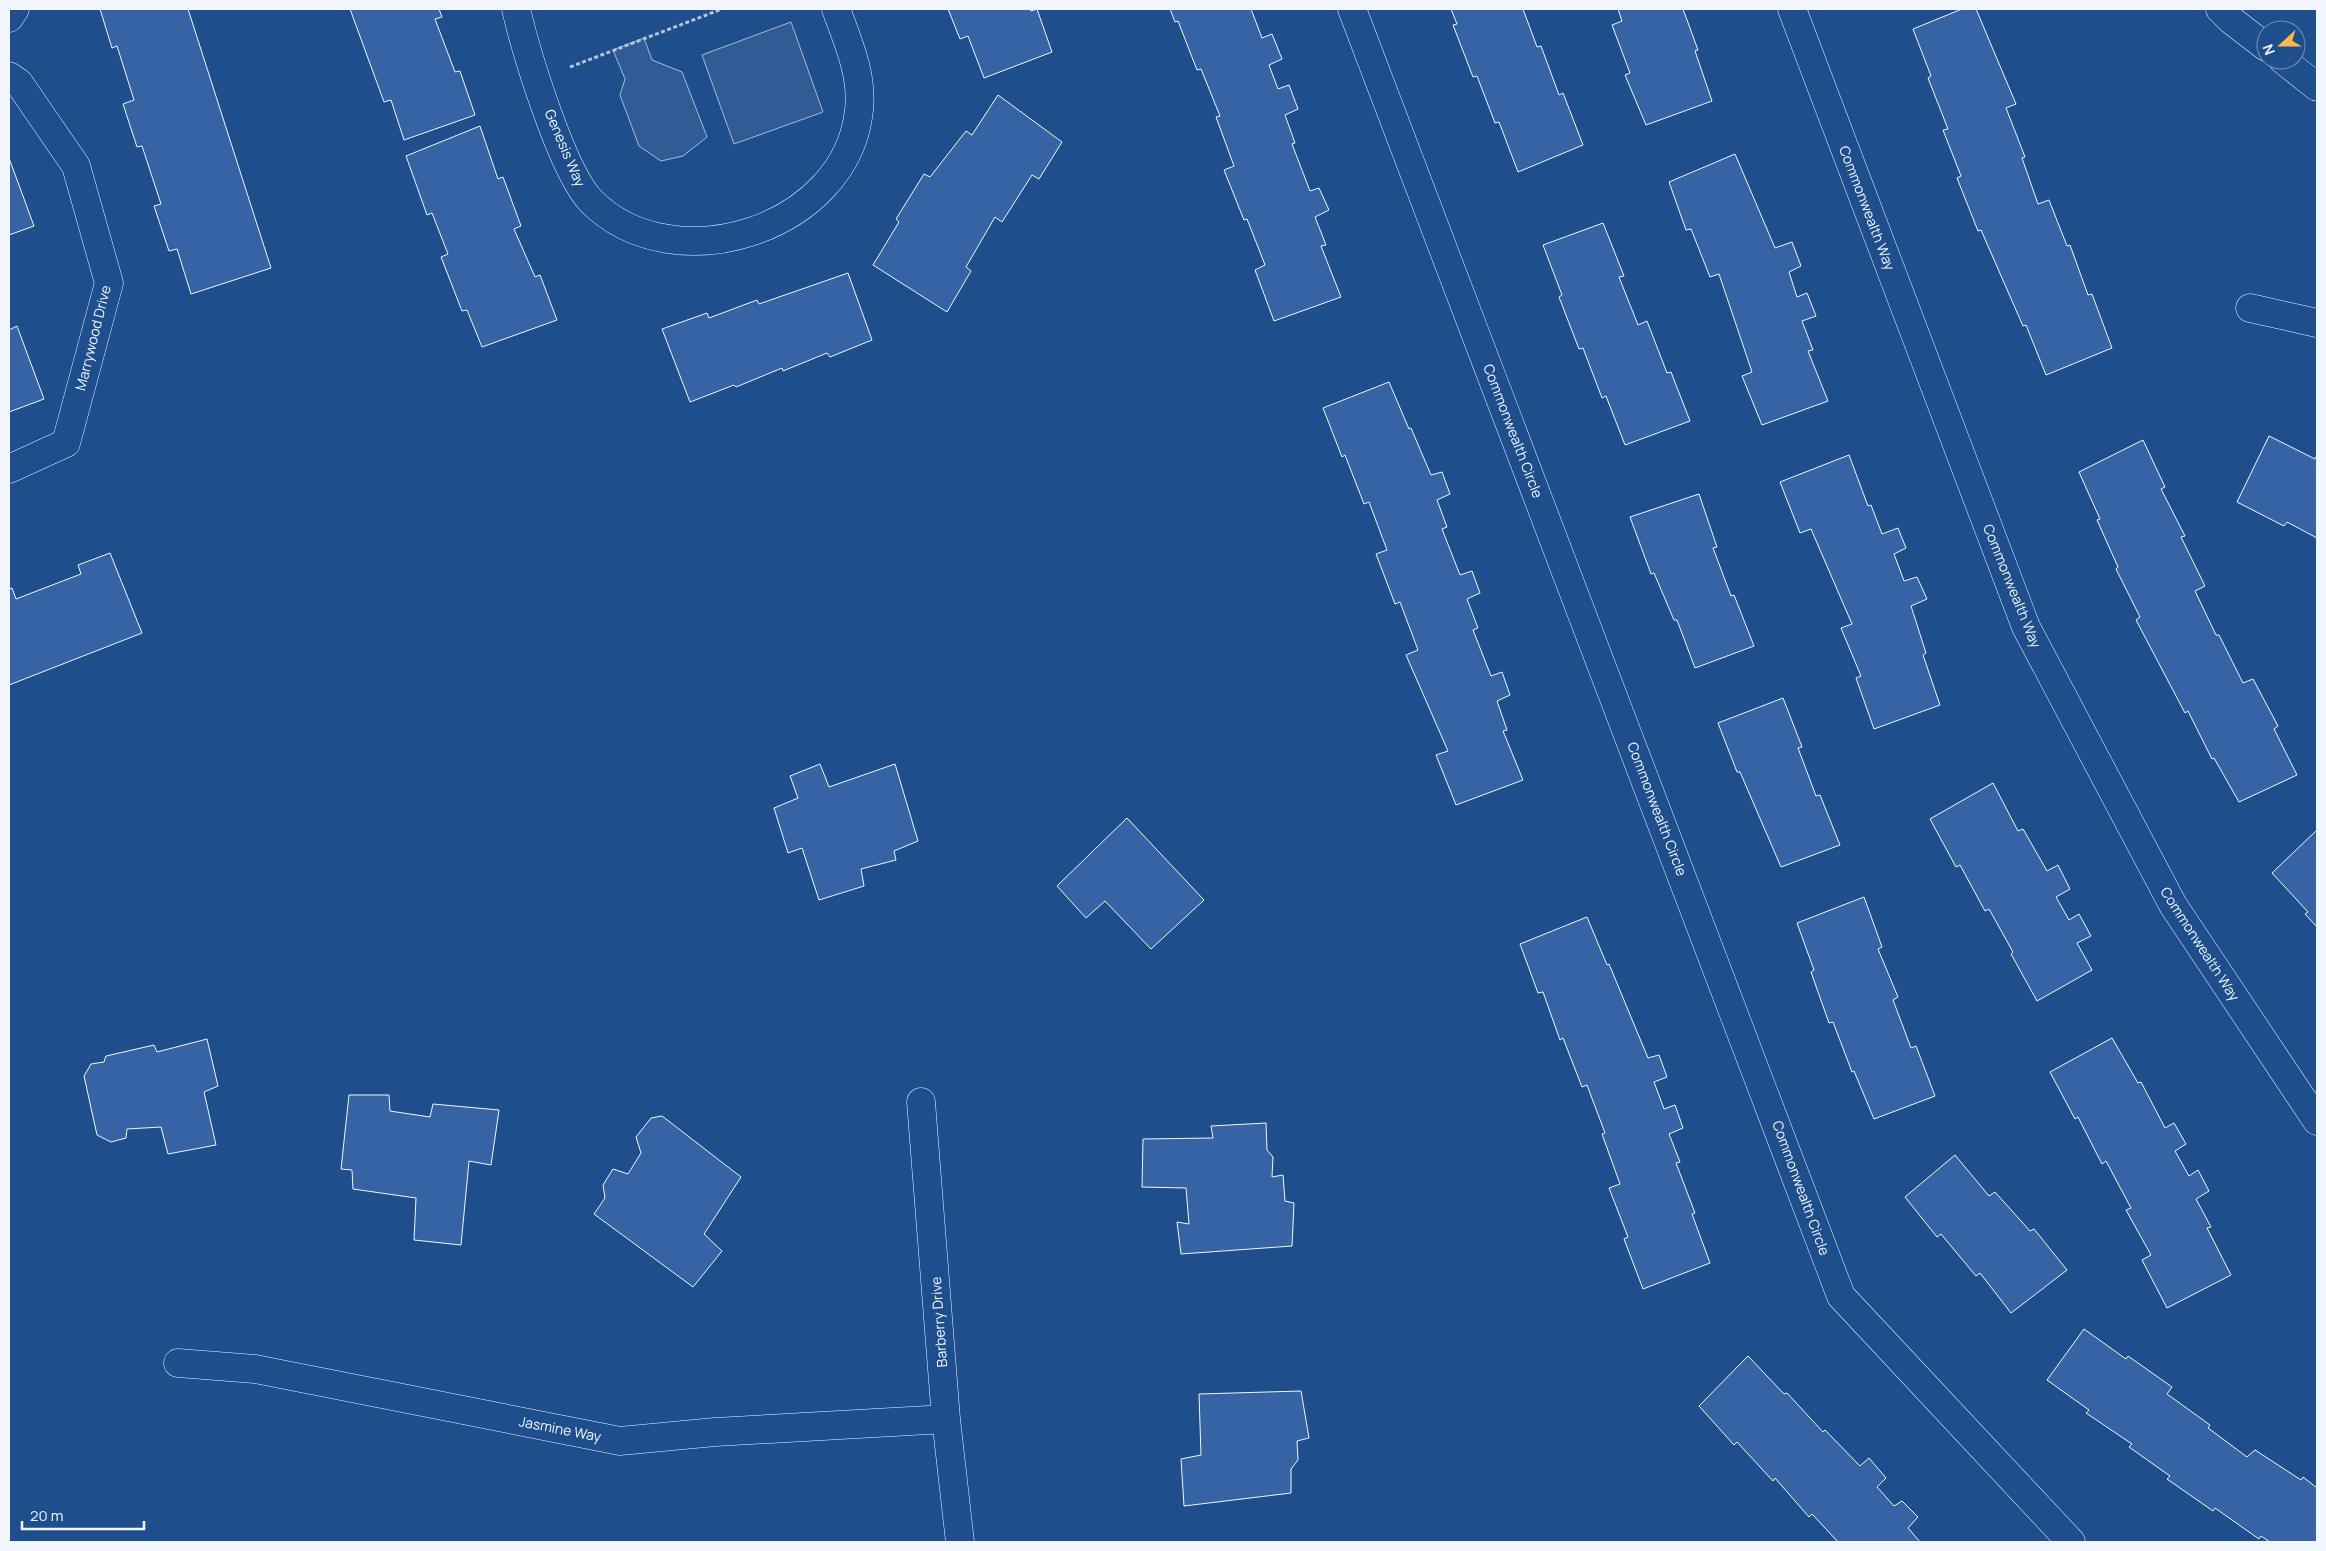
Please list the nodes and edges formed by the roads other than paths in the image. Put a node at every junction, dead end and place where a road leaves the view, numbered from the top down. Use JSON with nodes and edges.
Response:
{"nodes":[{"id":1,"x":15,"y":9,"type":"edge"},
{"id":2,"x":516,"y":9,"type":"edge"},
{"id":3,"x":836,"y":9,"type":"edge"},
{"id":4,"x":1352,"y":9,"type":"edge"},
{"id":5,"x":1792,"y":9,"type":"edge"},
{"id":6,"x":2220,"y":9,"type":"edge"},
{"id":7,"x":9,"y":18,"type":"edge"},
{"id":8,"x":2256,"y":39,"type":"edge"},
{"id":9,"x":2296,"y":70,"type":"edge"},
{"id":10,"x":9,"y":76,"type":"edge"},
{"id":11,"x":2317,"y":87,"type":"edge"},
{"id":12,"x":2250,"y":308,"type":"dead end"},
{"id":13,"x":2317,"y":323,"type":"edge"},
{"id":14,"x":9,"y":469,"type":"edge"},
{"id":15,"x":921,"y":1102,"type":"dead end"},
{"id":16,"x":2317,"y":1121,"type":"edge"},
{"id":17,"x":178,"y":1363,"type":"dead end"},
{"id":18,"x":946,"y":1419,"type":"junction"},
{"id":19,"x":960,"y":1542,"type":"edge"},
{"id":20,"x":2070,"y":1542,"type":"edge"}],
"edges":[{"from":1,"to":7,"type":"street"},
{"from":2,"to":3,"type":"street","name":"Genesis Way"},
{"from":4,"to":20,"type":"street","name":"Commonwealth Circle"},
{"from":5,"to":16,"type":"street","name":"Commonwealth Way"},
{"from":6,"to":8,"type":"street"},
{"from":9,"to":11,"type":"street"},
{"from":10,"to":14,"type":"street","name":"Marrywood Drive"},
{"from":12,"to":13,"type":"street"},
{"from":15,"to":18,"type":"street","name":"Barberry Drive"},
{"from":17,"to":18,"type":"street","name":"Jasmine Way"},
{"from":18,"to":19,"type":"street","name":"Barberry Drive"}]}
